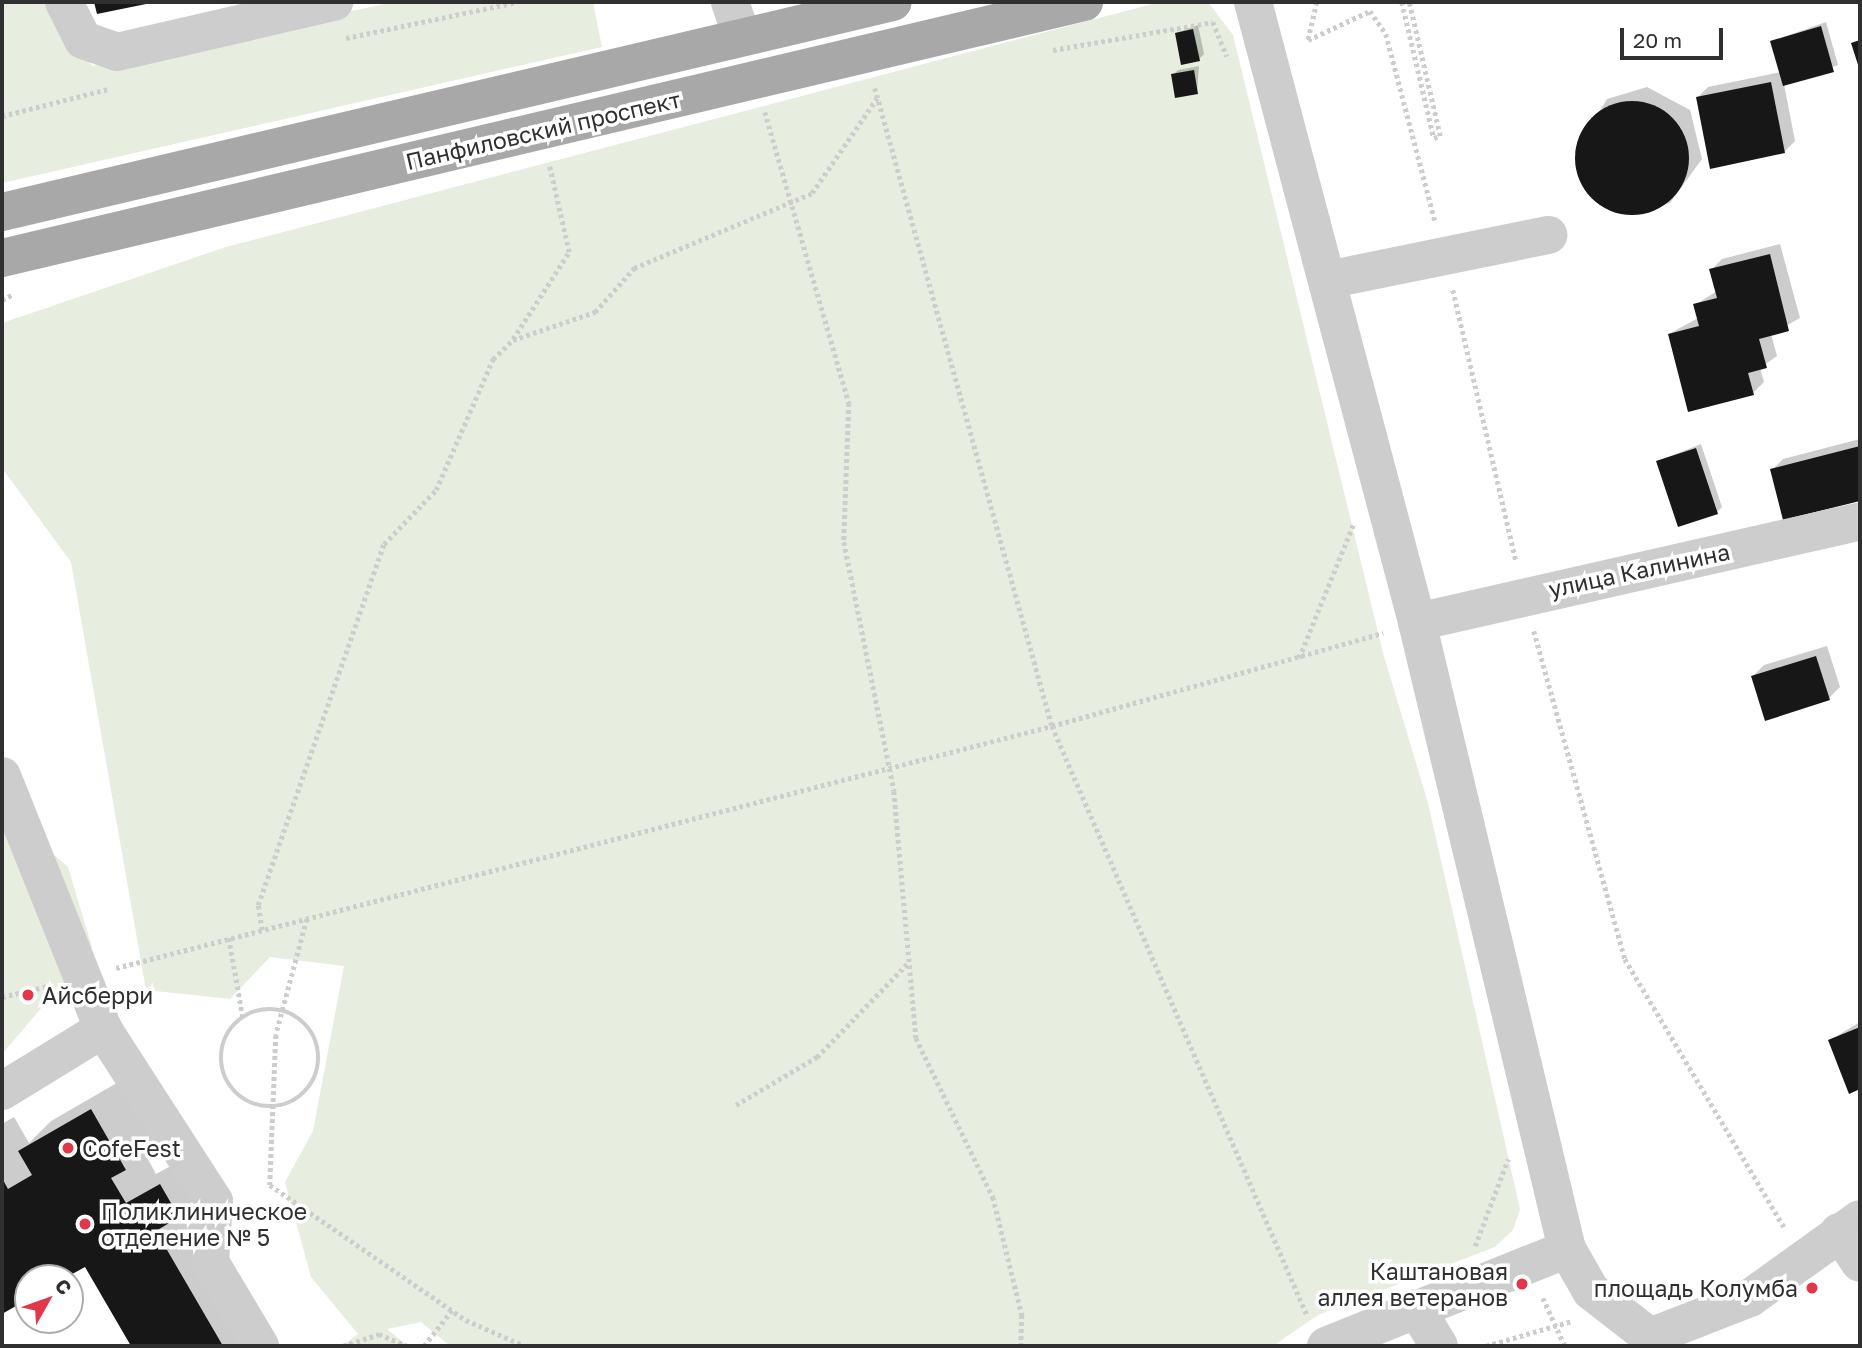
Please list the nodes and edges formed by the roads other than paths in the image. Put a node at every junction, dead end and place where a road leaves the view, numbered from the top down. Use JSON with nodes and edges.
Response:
{"nodes":[{"id":1,"x":64,"y":2,"type":"edge"},
{"id":2,"x":334,"y":2,"type":"edge"},
{"id":3,"x":730,"y":2,"type":"edge"},
{"id":4,"x":892,"y":2,"type":"edge"},
{"id":5,"x":1084,"y":2,"type":"edge"},
{"id":6,"x":1252,"y":2,"type":"edge"},
{"id":7,"x":742,"y":37,"type":"junction"},
{"id":8,"x":2,"y":212,"type":"edge"},
{"id":9,"x":1548,"y":235,"type":"dead end"},
{"id":10,"x":2,"y":258,"type":"edge"},
{"id":11,"x":1327,"y":280,"type":"junction"},
{"id":12,"x":1860,"y":521,"type":"edge"},
{"id":13,"x":1417,"y":622,"type":"junction"},
{"id":14,"x":2,"y":776,"type":"edge"},
{"id":15,"x":103,"y":1029,"type":"junction"},
{"id":16,"x":2,"y":1091,"type":"edge"},
{"id":17,"x":1850,"y":1225,"type":"edge"},
{"id":18,"x":1567,"y":1249,"type":"junction"},
{"id":19,"x":1860,"y":1263,"type":"edge"},
{"id":20,"x":1416,"y":1308,"type":"junction"},
{"id":21,"x":1708,"y":1333,"type":"edge"},
{"id":22,"x":1318,"y":1334,"type":"edge"},
{"id":23,"x":260,"y":1346,"type":"edge"},
{"id":24,"x":1439,"y":1346,"type":"edge"}],
"edges":[{"from":1,"to":2,"type":"street"},
{"from":3,"to":7,"type":"street"},
{"from":4,"to":7,"type":"main road","name":"Панфиловский проспект"},
{"from":5,"to":10,"type":"main road","name":"Панфиловский проспект"},
{"from":6,"to":11,"type":"street"},
{"from":7,"to":8,"type":"main road","name":"Панфиловский проспект"},
{"from":9,"to":11,"type":"street"},
{"from":11,"to":13,"type":"street"},
{"from":12,"to":13,"type":"street","name":"улица Калинина"},
{"from":13,"to":18,"type":"street"},
{"from":14,"to":15,"type":"street"},
{"from":15,"to":16,"type":"street"},
{"from":15,"to":23,"type":"street"},
{"from":17,"to":19,"type":"street"},
{"from":17,"to":21,"type":"street"},
{"from":18,"to":20,"type":"street"},
{"from":18,"to":21,"type":"street"},
{"from":20,"to":22,"type":"street"},
{"from":20,"to":24,"type":"street"}]}
